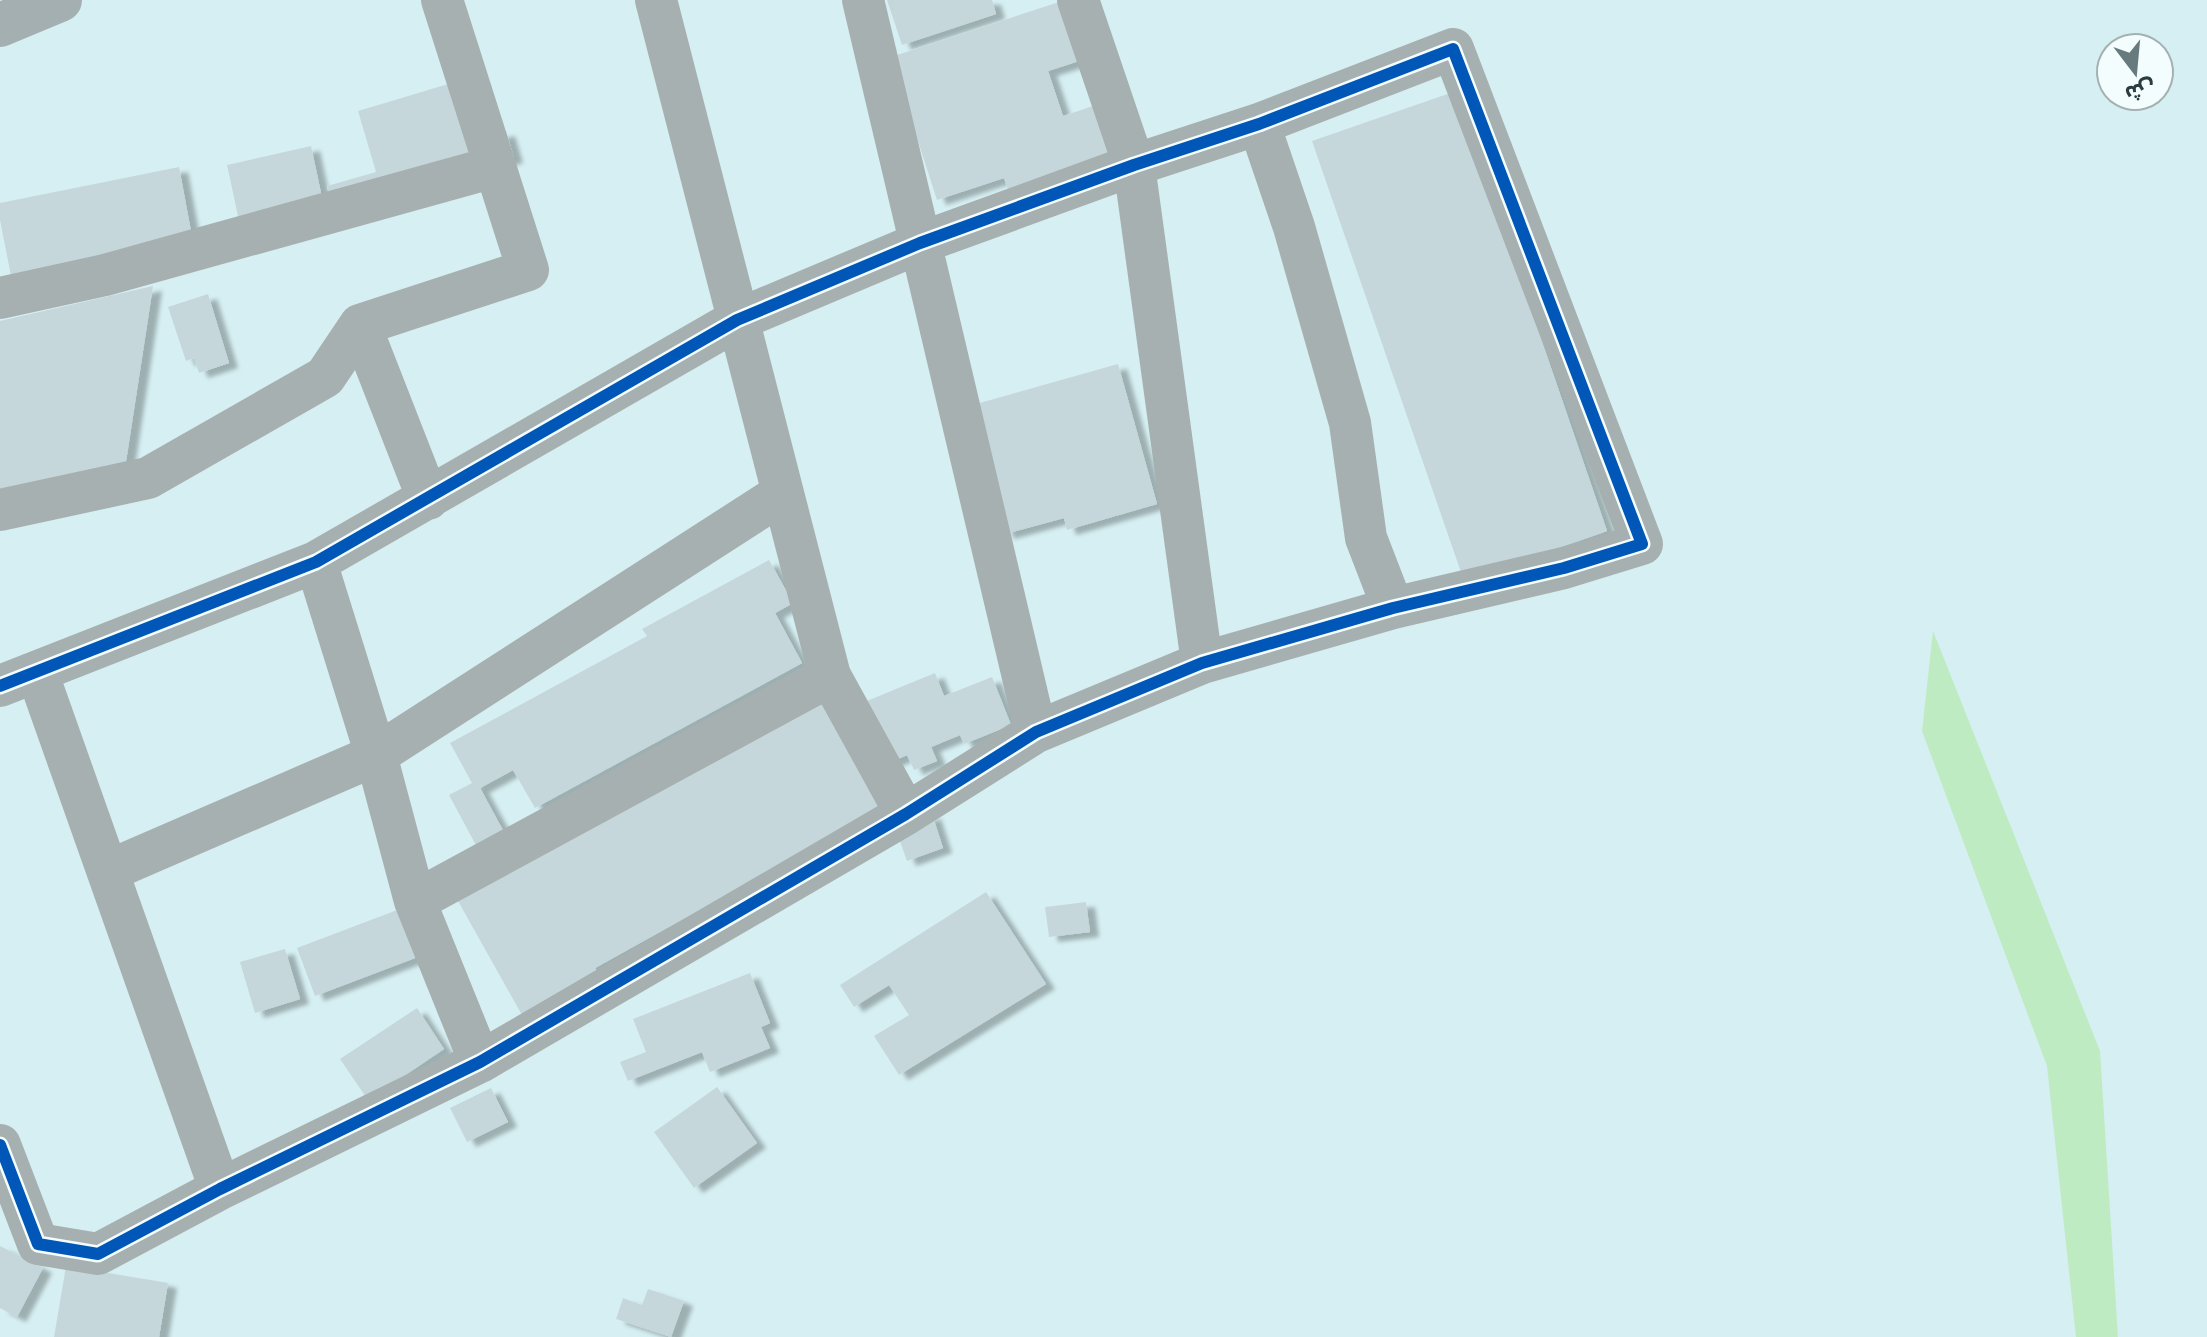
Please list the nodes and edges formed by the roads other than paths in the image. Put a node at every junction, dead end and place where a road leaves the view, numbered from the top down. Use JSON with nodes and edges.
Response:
{"nodes":[{"id":1,"x":60,"y":0,"type":"edge"},
{"id":2,"x":442,"y":0,"type":"edge"},
{"id":3,"x":656,"y":0,"type":"edge"},
{"id":4,"x":863,"y":0,"type":"edge"},
{"id":5,"x":1078,"y":0,"type":"edge"},
{"id":6,"x":0,"y":25,"type":"edge"},
{"id":7,"x":1259,"y":124,"type":"junction"},
{"id":8,"x":1134,"y":165,"type":"junction"},
{"id":9,"x":494,"y":167,"type":"junction"},
{"id":10,"x":920,"y":243,"type":"junction"},
{"id":11,"x":0,"y":298,"type":"edge"},
{"id":12,"x":737,"y":320,"type":"junction"},
{"id":13,"x":360,"y":325,"type":"junction"},
{"id":14,"x":783,"y":493,"type":"junction"},
{"id":15,"x":428,"y":499,"type":"junction"},
{"id":16,"x":0,"y":510,"type":"edge"},
{"id":17,"x":316,"y":562,"type":"junction"},
{"id":18,"x":1393,"y":608,"type":"junction"},
{"id":19,"x":1202,"y":663,"type":"junction"},
{"id":20,"x":830,"y":676,"type":"junction"},
{"id":21,"x":18,"y":679,"type":"edge"},
{"id":22,"x":1036,"y":732,"type":"junction"},
{"id":23,"x":376,"y":755,"type":"junction"},
{"id":24,"x":906,"y":814,"type":"junction"},
{"id":25,"x":108,"y":871,"type":"junction"},
{"id":26,"x":415,"y":901,"type":"junction"},
{"id":27,"x":480,"y":1062,"type":"junction"},
{"id":28,"x":0,"y":1145,"type":"edge"},
{"id":29,"x":220,"y":1189,"type":"junction"},
{"id":30,"x":14,"y":1212,"type":"edge"}],
"edges":[{"from":1,"to":6,"type":"street"},
{"from":2,"to":9,"type":"street"},
{"from":3,"to":12,"type":"street"},
{"from":4,"to":10,"type":"street"},
{"from":5,"to":8,"type":"street"},
{"from":7,"to":8,"type":"street"},
{"from":7,"to":18,"type":"street"},
{"from":7,"to":18,"type":"street"},
{"from":8,"to":10,"type":"street"},
{"from":8,"to":19,"type":"street"},
{"from":9,"to":11,"type":"street"},
{"from":9,"to":13,"type":"street"},
{"from":10,"to":12,"type":"street"},
{"from":10,"to":22,"type":"street"},
{"from":12,"to":14,"type":"street"},
{"from":12,"to":15,"type":"street"},
{"from":13,"to":15,"type":"street"},
{"from":13,"to":16,"type":"street"},
{"from":14,"to":20,"type":"street"},
{"from":14,"to":23,"type":"street"},
{"from":15,"to":17,"type":"street"},
{"from":17,"to":21,"type":"street"},
{"from":17,"to":23,"type":"street"},
{"from":18,"to":19,"type":"street"},
{"from":19,"to":22,"type":"street"},
{"from":20,"to":24,"type":"street"},
{"from":20,"to":26,"type":"street"},
{"from":21,"to":25,"type":"street"},
{"from":22,"to":24,"type":"street"},
{"from":23,"to":25,"type":"street"},
{"from":23,"to":26,"type":"street"},
{"from":24,"to":27,"type":"street"},
{"from":25,"to":29,"type":"street"},
{"from":26,"to":27,"type":"street"},
{"from":27,"to":29,"type":"street"},
{"from":28,"to":30,"type":"street"},
{"from":29,"to":30,"type":"street"}]}
